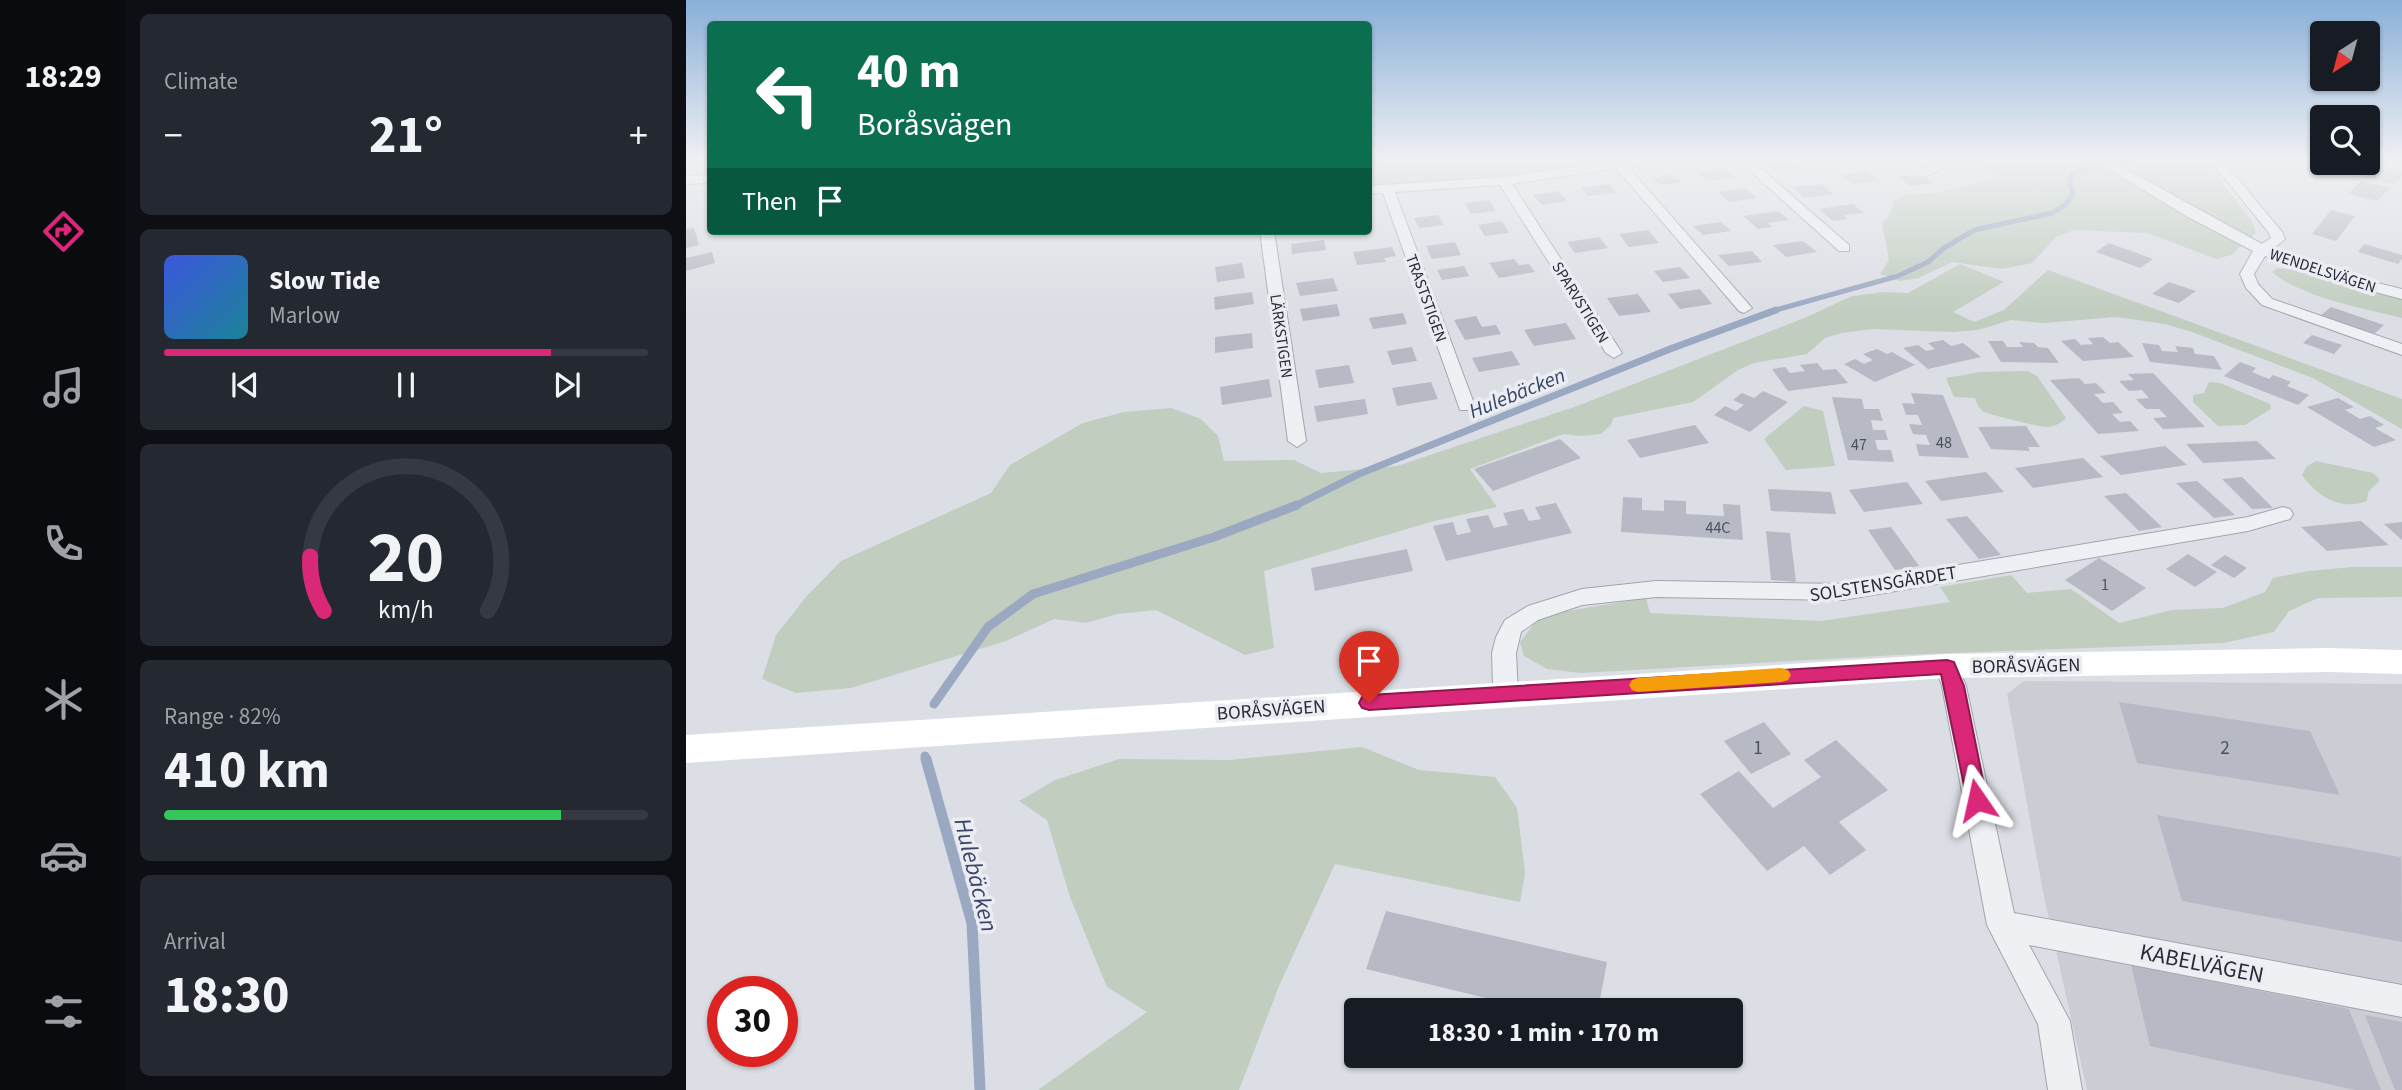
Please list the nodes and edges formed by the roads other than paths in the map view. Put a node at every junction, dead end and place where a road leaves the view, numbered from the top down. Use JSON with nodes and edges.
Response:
{"nodes":[{"id":1,"x":1396,"y":211,"type":"edge"},
{"id":2,"x":1523,"y":211,"type":"edge"},
{"id":3,"x":1659,"y":211,"type":"edge"},
{"id":4,"x":1802,"y":211,"type":"edge"},
{"id":5,"x":2191,"y":211,"type":"edge"},
{"id":6,"x":2258,"y":211,"type":"edge"},
{"id":7,"x":1268,"y":235,"type":"edge"},
{"id":8,"x":1844,"y":248,"type":"dead end"},
{"id":9,"x":2262,"y":250,"type":"junction"},
{"id":10,"x":2402,"y":294,"type":"edge"},
{"id":11,"x":1744,"y":309,"type":"dead end"},
{"id":12,"x":2402,"y":350,"type":"edge"},
{"id":13,"x":1614,"y":353,"type":"dead end"},
{"id":14,"x":1466,"y":406,"type":"dead end"},
{"id":15,"x":1297,"y":441,"type":"dead end"},
{"id":16,"x":2283,"y":514,"type":"dead end"},
{"id":17,"x":2402,"y":662,"type":"edge"},
{"id":18,"x":1947,"y":667,"type":"junction"},
{"id":19,"x":1506,"y":694,"type":"junction"},
{"id":20,"x":686,"y":749,"type":"edge"},
{"id":21,"x":2002,"y":925,"type":"junction"},
{"id":22,"x":2402,"y":1001,"type":"edge"},
{"id":23,"x":2065,"y":1090,"type":"edge"}],
"edges":[{"from":1,"to":14,"type":"street","name":"TRASTSTIGEN"},
{"from":2,"to":13,"type":"street","name":"SPARVSTIGEN"},
{"from":3,"to":11,"type":"street"},
{"from":4,"to":8,"type":"street"},
{"from":5,"to":9,"type":"street","name":"WENDELSVÄGEN"},
{"from":6,"to":9,"type":"street"},
{"from":7,"to":15,"type":"street","name":"LÄRKSTIGEN"},
{"from":9,"to":10,"type":"street","name":"WENDELSVÄGEN"},
{"from":9,"to":12,"type":"street"},
{"from":16,"to":19,"type":"street","name":"SOLSTENSGÄRDET"},
{"from":17,"to":18,"type":"street","name":"BORÅSVÄGEN"},
{"from":18,"to":19,"type":"street","name":"BORÅSVÄGEN"},
{"from":18,"to":21,"type":"street"},
{"from":19,"to":20,"type":"street","name":"BORÅSVÄGEN"},
{"from":21,"to":22,"type":"street","name":"KABELVÄGEN"},
{"from":21,"to":23,"type":"street"}]}
